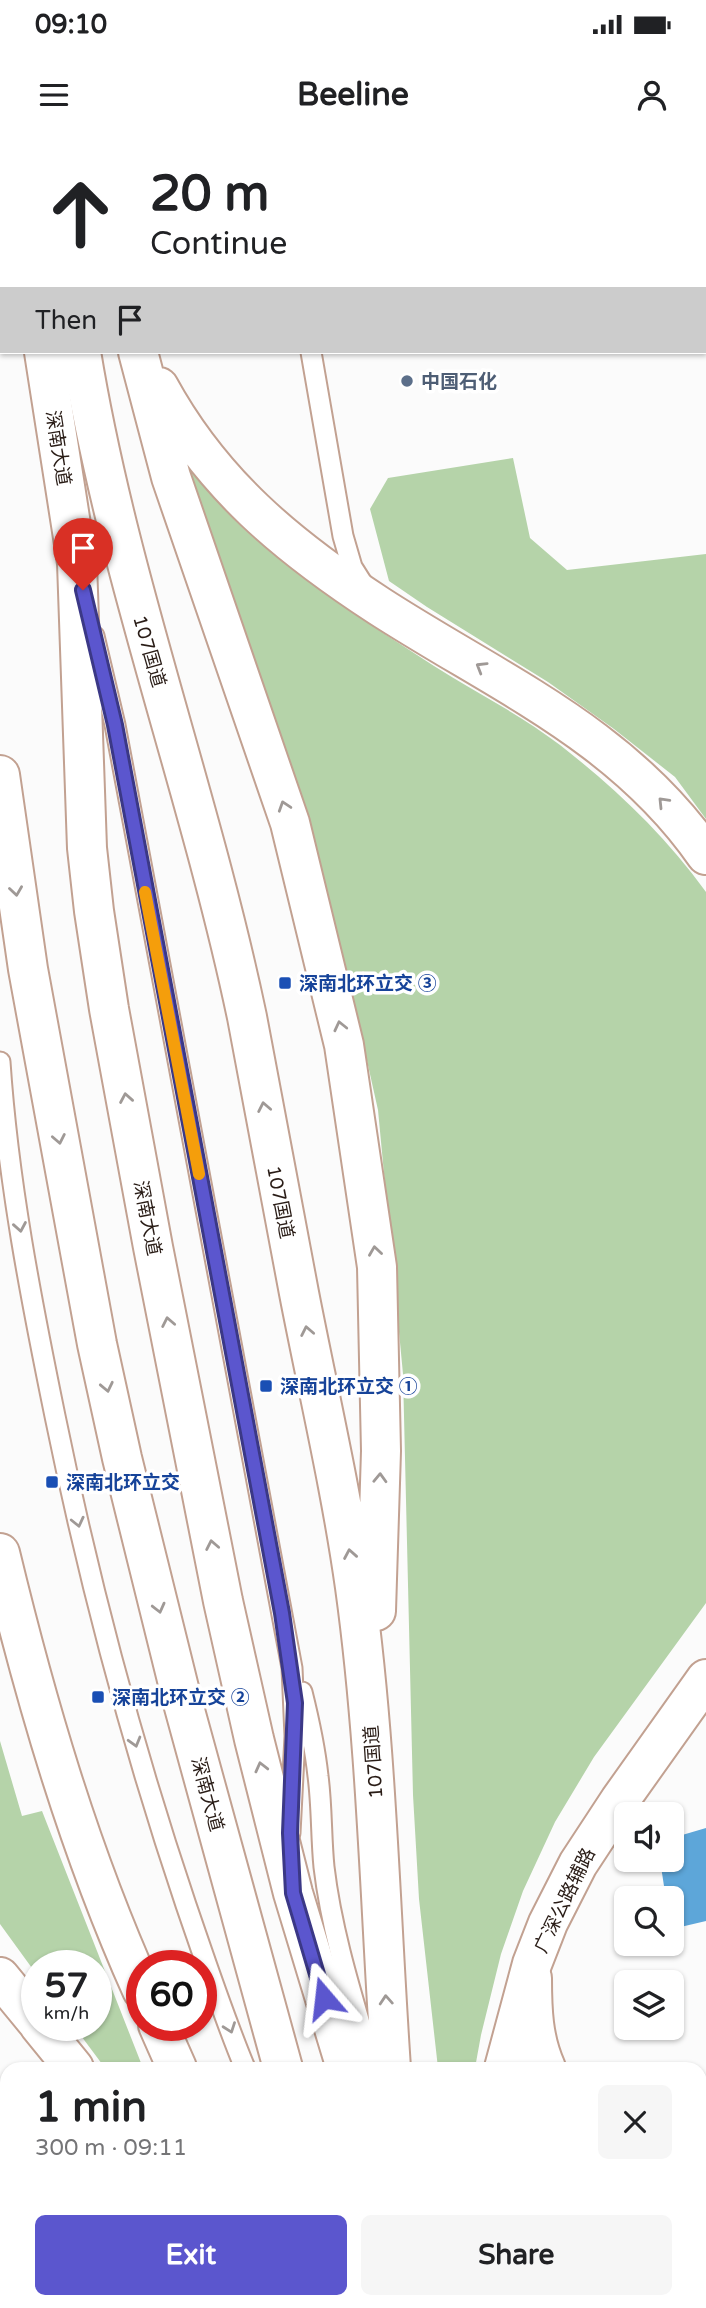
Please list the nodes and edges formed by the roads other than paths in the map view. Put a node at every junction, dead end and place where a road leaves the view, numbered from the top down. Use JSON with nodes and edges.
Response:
{"nodes":[{"id":1,"x":44,"y":354,"type":"edge"},
{"id":2,"x":81,"y":354,"type":"edge"},
{"id":3,"x":140,"y":354,"type":"edge"},
{"id":4,"x":141,"y":354,"type":"edge"},
{"id":5,"x":310,"y":354,"type":"edge"},
{"id":6,"x":76,"y":563,"type":"junction"},
{"id":7,"x":380,"y":606,"type":"junction"},
{"id":8,"x":0,"y":775,"type":"edge"},
{"id":9,"x":706,"y":855,"type":"edge"},
{"id":10,"x":0,"y":1062,"type":"edge"},
{"id":11,"x":0,"y":1553,"type":"edge"},
{"id":12,"x":282,"y":1613,"type":"junction"},
{"id":13,"x":706,"y":1679,"type":"edge"},
{"id":14,"x":375,"y":1791,"type":"junction"},
{"id":15,"x":293,"y":1893,"type":"junction"},
{"id":16,"x":126,"y":1955,"type":"edge"},
{"id":17,"x":532,"y":1964,"type":"junction"},
{"id":18,"x":0,"y":1977,"type":"edge"},
{"id":19,"x":21,"y":2002,"type":"edge"},
{"id":20,"x":52,"y":2041,"type":"edge"},
{"id":21,"x":165,"y":2041,"type":"edge"},
{"id":22,"x":69,"y":2062,"type":"edge"},
{"id":23,"x":174,"y":2062,"type":"edge"},
{"id":24,"x":244,"y":2062,"type":"edge"},
{"id":25,"x":281,"y":2062,"type":"edge"},
{"id":26,"x":344,"y":2062,"type":"edge"},
{"id":27,"x":371,"y":2062,"type":"edge"},
{"id":28,"x":391,"y":2062,"type":"edge"},
{"id":29,"x":505,"y":2062,"type":"edge"},
{"id":30,"x":544,"y":2062,"type":"edge"}],
"edges":[{"from":1,"to":6,"type":"main road","name":"深南大道"},
{"from":14,"to":2,"type":"main road","name":"107国道","one_way":true},
{"from":14,"to":3,"type":"main road","one_way":true},
{"from":4,"to":7,"type":"main road"},
{"from":5,"to":7,"type":"lane"},
{"from":6,"to":12,"type":"lane"},
{"from":15,"to":6,"type":"main road","name":"深南大道","one_way":true},
{"from":9,"to":7,"type":"main road","one_way":true},
{"from":8,"to":25,"type":"main road","name":"深南大道","one_way":true},
{"from":10,"to":24,"type":"lane","one_way":true},
{"from":11,"to":16,"type":"main road"},
{"from":12,"to":15,"type":"lane"},
{"from":12,"to":27,"type":"lane"},
{"from":13,"to":17,"type":"main road","name":"广深公路辅路"},
{"from":28,"to":14,"type":"main road","name":"107国道","one_way":true},
{"from":15,"to":26,"type":"main road","name":"深南大道"},
{"from":17,"to":29,"type":"main road","name":"广深公路辅路"},
{"from":17,"to":30,"type":"main road"},
{"from":18,"to":19,"type":"main road"},
{"from":20,"to":22,"type":"main road"},
{"from":21,"to":23,"type":"main road"}]}
